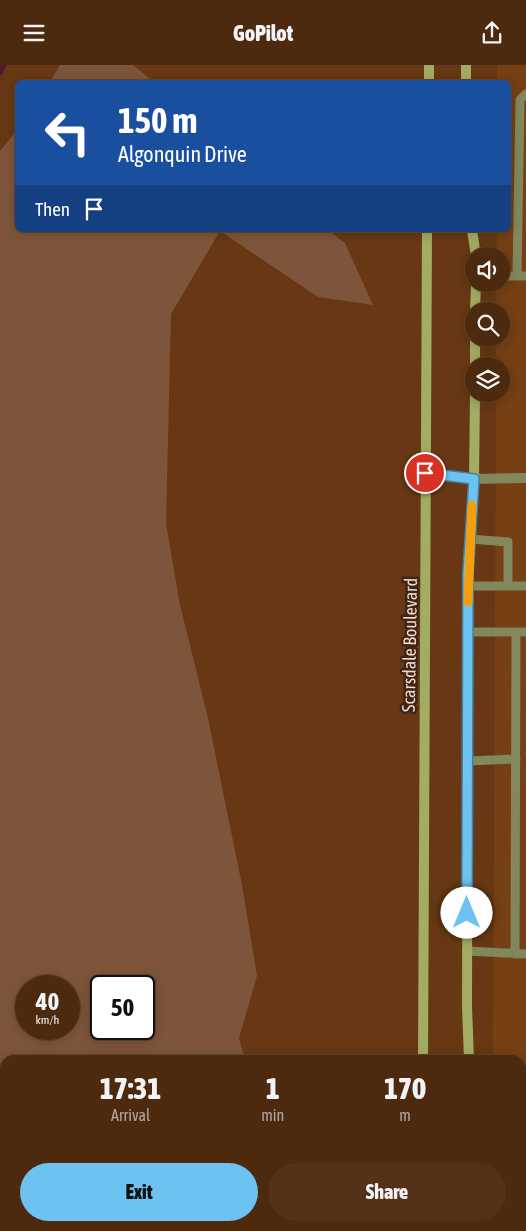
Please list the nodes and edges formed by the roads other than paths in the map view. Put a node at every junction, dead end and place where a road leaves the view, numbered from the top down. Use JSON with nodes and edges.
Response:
{"nodes":[{"id":1,"x":429,"y":65,"type":"edge"},
{"id":2,"x":466,"y":65,"type":"edge"},
{"id":3,"x":428,"y":80,"type":"edge"},
{"id":4,"x":466,"y":80,"type":"edge"},
{"id":5,"x":526,"y":94,"type":"edge"},
{"id":6,"x":511,"y":160,"type":"edge"},
{"id":7,"x":519,"y":160,"type":"junction"},
{"id":8,"x":427,"y":232,"type":"edge"},
{"id":9,"x":472,"y":232,"type":"edge"},
{"id":10,"x":475,"y":247,"type":"edge"},
{"id":11,"x":522,"y":276,"type":"edge"},
{"id":12,"x":474,"y":402,"type":"edge"},
{"id":13,"x":425,"y":473,"type":"junction"},
{"id":14,"x":474,"y":479,"type":"junction"},
{"id":15,"x":526,"y":479,"type":"edge"},
{"id":16,"x":470,"y":539,"type":"junction"},
{"id":17,"x":468,"y":585,"type":"junction"},
{"id":18,"x":508,"y":586,"type":"junction"},
{"id":19,"x":526,"y":586,"type":"edge"},
{"id":20,"x":521,"y":631,"type":"edge"},
{"id":21,"x":468,"y":632,"type":"junction"},
{"id":22,"x":516,"y":759,"type":"junction"},
{"id":23,"x":467,"y":761,"type":"junction"},
{"id":24,"x":467,"y":951,"type":"junction"},
{"id":25,"x":515,"y":954,"type":"junction"},
{"id":26,"x":526,"y":954,"type":"edge"},
{"id":27,"x":423,"y":1055,"type":"edge"},
{"id":28,"x":469,"y":1055,"type":"edge"}],
"edges":[{"from":1,"to":3,"type":"main road"},
{"from":2,"to":4,"type":"main road"},
{"from":5,"to":7,"type":"lane"},
{"from":6,"to":7,"type":"lane"},
{"from":7,"to":11,"type":"lane"},
{"from":8,"to":13,"type":"main road","name":"Scarsdale Boulevard"},
{"from":9,"to":10,"type":"main road"},
{"from":12,"to":14,"type":"main road"},
{"from":13,"to":14,"type":"street"},
{"from":13,"to":27,"type":"main road","name":"Scarsdale Boulevard"},
{"from":14,"to":15,"type":"street"},
{"from":14,"to":16,"type":"main road"},
{"from":16,"to":17,"type":"main road"},
{"from":16,"to":18,"type":"lane"},
{"from":17,"to":18,"type":"lane"},
{"from":17,"to":21,"type":"main road"},
{"from":18,"to":19,"type":"lane"},
{"from":20,"to":21,"type":"lane"},
{"from":20,"to":22,"type":"lane"},
{"from":21,"to":23,"type":"main road"},
{"from":22,"to":23,"type":"lane"},
{"from":22,"to":25,"type":"lane"},
{"from":23,"to":24,"type":"main road"},
{"from":24,"to":25,"type":"lane"},
{"from":24,"to":28,"type":"main road"},
{"from":25,"to":26,"type":"lane"}]}
